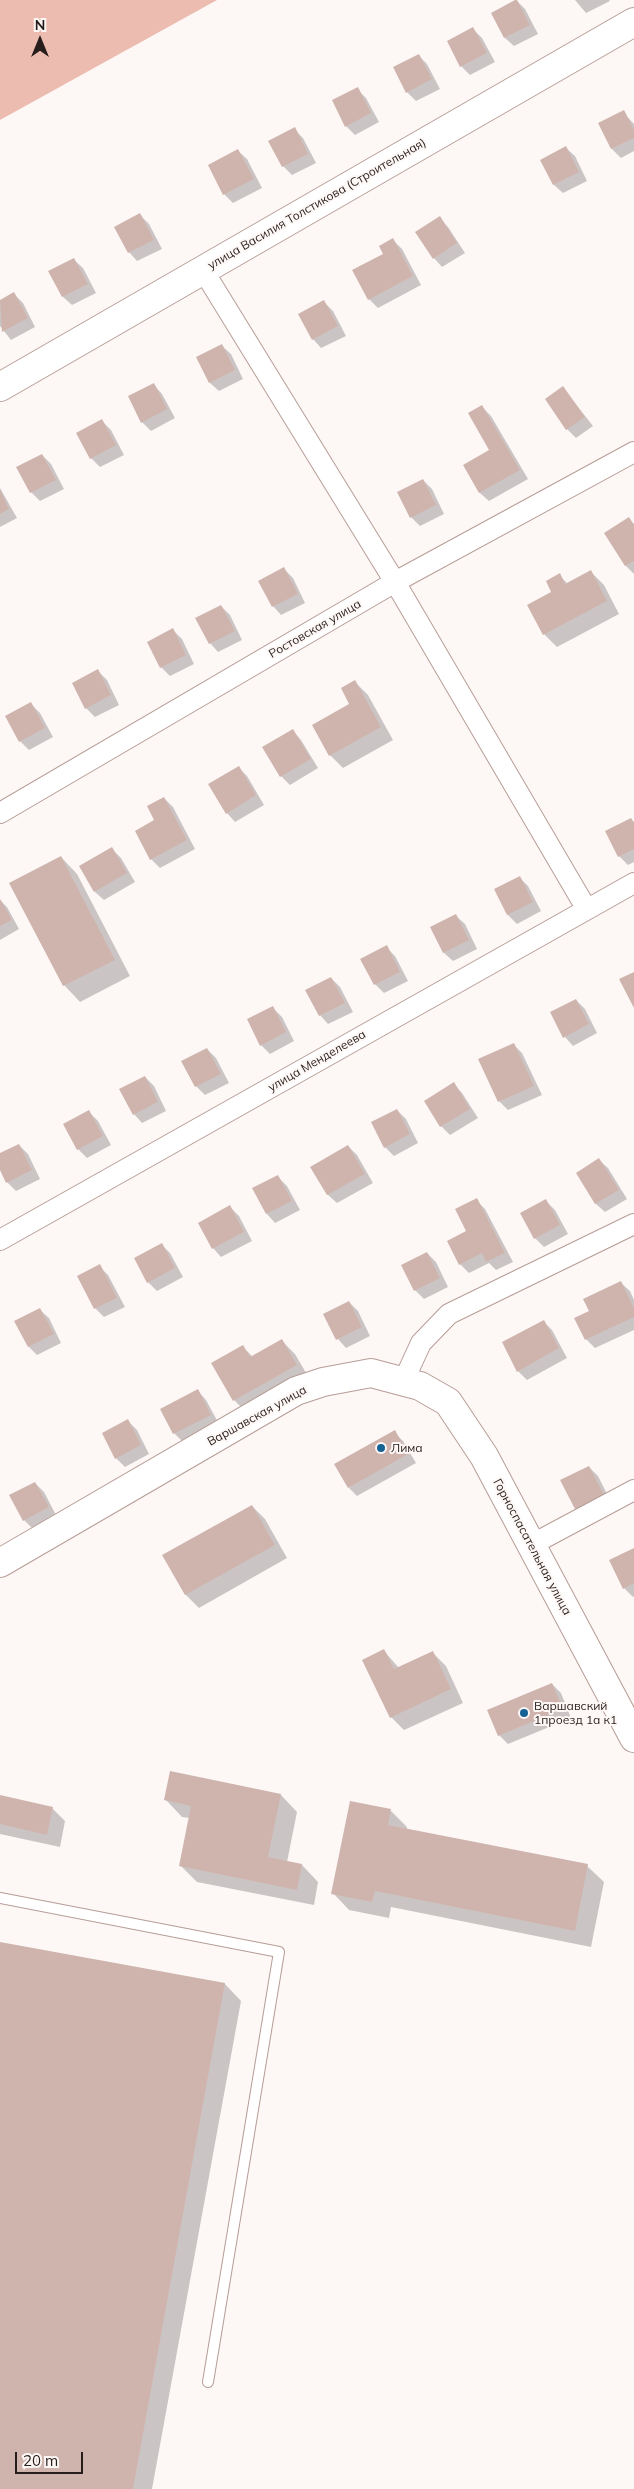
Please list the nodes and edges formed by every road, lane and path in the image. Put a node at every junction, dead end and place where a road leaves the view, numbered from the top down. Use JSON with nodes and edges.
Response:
{"nodes":[{"id":1,"x":634,"y":22,"type":"edge"},
{"id":2,"x":203,"y":270,"type":"junction"},
{"id":3,"x":0,"y":387,"type":"edge"},
{"id":4,"x":634,"y":452,"type":"edge"},
{"id":5,"x":395,"y":582,"type":"junction"},
{"id":6,"x":0,"y":813,"type":"edge"},
{"id":7,"x":634,"y":883,"type":"edge"},
{"id":8,"x":586,"y":908,"type":"junction"},
{"id":9,"x":634,"y":1224,"type":"edge"},
{"id":10,"x":0,"y":1240,"type":"edge"},
{"id":11,"x":403,"y":1382,"type":"junction"},
{"id":12,"x":634,"y":1490,"type":"edge"},
{"id":13,"x":531,"y":1544,"type":"junction"},
{"id":14,"x":0,"y":1562,"type":"edge"},
{"id":15,"x":634,"y":1738,"type":"edge"},
{"id":16,"x":0,"y":1898,"type":"edge"},
{"id":17,"x":208,"y":2382,"type":"dead end"}],
"edges":[{"from":1,"to":2,"type":"main road","name":"улица Василия Толстикова (Строительная)"},
{"from":2,"to":3,"type":"main road","name":"улица Василия Толстикова (Строительная)"},
{"from":2,"to":5,"type":"street"},
{"from":4,"to":5,"type":"street","name":"Ростовская улица"},
{"from":5,"to":6,"type":"street","name":"Ростовская улица"},
{"from":5,"to":8,"type":"street"},
{"from":7,"to":8,"type":"street","name":"улица Менделеева"},
{"from":8,"to":10,"type":"street","name":"улица Менделеева"},
{"from":9,"to":11,"type":"street"},
{"from":11,"to":13,"type":"main road","name":"Горноспасательная улица"},
{"from":11,"to":14,"type":"main road","name":"Варшавская улица"},
{"from":12,"to":13,"type":"street"},
{"from":13,"to":15,"type":"main road","name":"Горноспасательная улица"},
{"from":16,"to":17,"type":"lane"}]}
